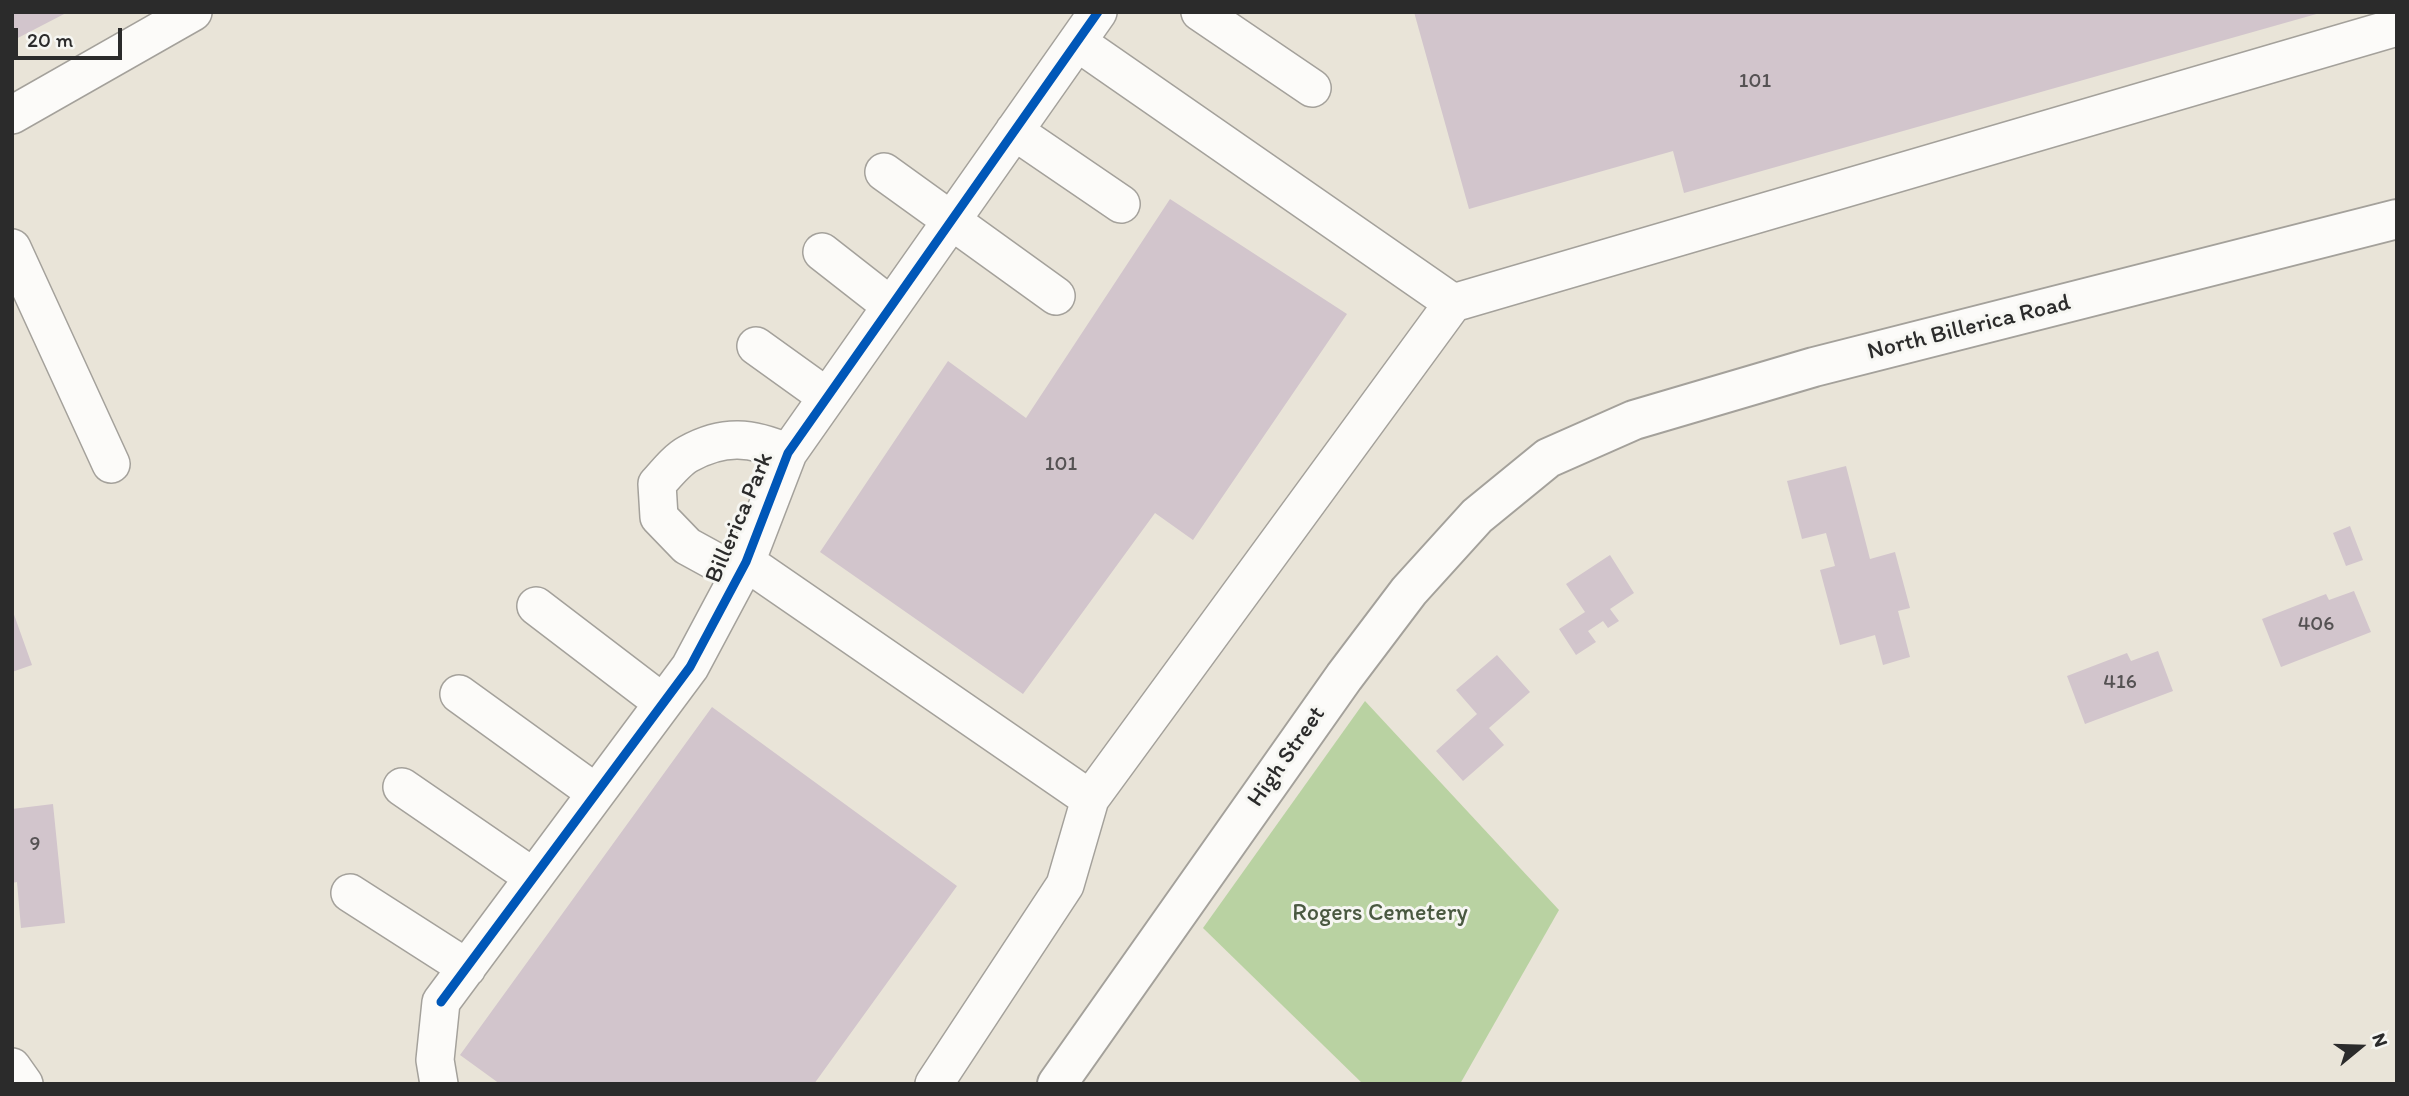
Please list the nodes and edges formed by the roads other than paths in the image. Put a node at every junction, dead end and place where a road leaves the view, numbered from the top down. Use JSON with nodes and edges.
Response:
{"nodes":[{"id":1,"x":193,"y":12,"type":"edge"},
{"id":2,"x":1098,"y":12,"type":"edge"},
{"id":3,"x":1200,"y":12,"type":"edge"},
{"id":4,"x":2397,"y":27,"type":"edge"},
{"id":5,"x":1077,"y":42,"type":"junction"},
{"id":6,"x":1312,"y":88,"type":"dead end"},
{"id":7,"x":12,"y":115,"type":"edge"},
{"id":8,"x":1014,"y":131,"type":"junction"},
{"id":9,"x":884,"y":172,"type":"dead end"},
{"id":10,"x":1121,"y":204,"type":"dead end"},
{"id":11,"x":2397,"y":219,"type":"edge"},
{"id":12,"x":951,"y":220,"type":"junction"},
{"id":13,"x":822,"y":252,"type":"dead end"},
{"id":14,"x":15,"y":261,"type":"edge"},
{"id":15,"x":1056,"y":296,"type":"dead end"},
{"id":16,"x":1453,"y":303,"type":"junction"},
{"id":17,"x":891,"y":306,"type":"junction"},
{"id":18,"x":756,"y":346,"type":"dead end"},
{"id":19,"x":827,"y":397,"type":"junction"},
{"id":20,"x":788,"y":453,"type":"junction"},
{"id":21,"x":1548,"y":458,"type":"joint"},
{"id":22,"x":111,"y":464,"type":"dead end"},
{"id":23,"x":743,"y":568,"type":"junction"},
{"id":24,"x":536,"y":606,"type":"dead end"},
{"id":25,"x":459,"y":694,"type":"dead end"},
{"id":26,"x":663,"y":703,"type":"junction"},
{"id":27,"x":402,"y":787,"type":"dead end"},
{"id":28,"x":596,"y":793,"type":"junction"},
{"id":29,"x":1090,"y":799,"type":"junction"},
{"id":30,"x":533,"y":877,"type":"junction"},
{"id":31,"x":350,"y":893,"type":"dead end"},
{"id":32,"x":467,"y":968,"type":"junction"},
{"id":33,"x":12,"y":1067,"type":"edge"},
{"id":34,"x":24,"y":1084,"type":"edge"},
{"id":35,"x":439,"y":1084,"type":"edge"},
{"id":36,"x":934,"y":1084,"type":"edge"},
{"id":37,"x":1057,"y":1084,"type":"edge"}],
"edges":[{"from":1,"to":7,"type":"street"},
{"from":2,"to":5,"type":"street","name":"Billerica Park"},
{"from":3,"to":6,"type":"street"},
{"from":4,"to":16,"type":"street"},
{"from":5,"to":8,"type":"street","name":"Billerica Park"},
{"from":5,"to":16,"type":"street"},
{"from":8,"to":10,"type":"street"},
{"from":8,"to":12,"type":"street","name":"Billerica Park"},
{"from":9,"to":12,"type":"street"},
{"from":11,"to":21,"type":"main road","name":"North Billerica Road"},
{"from":12,"to":15,"type":"street"},
{"from":12,"to":17,"type":"street","name":"Billerica Park"},
{"from":13,"to":17,"type":"street"},
{"from":14,"to":22,"type":"street"},
{"from":16,"to":29,"type":"street"},
{"from":17,"to":19,"type":"street","name":"Billerica Park"},
{"from":18,"to":19,"type":"street"},
{"from":19,"to":20,"type":"street","name":"Billerica Park"},
{"from":20,"to":23,"type":"street","name":"Billerica Park"},
{"from":20,"to":23,"type":"street"},
{"from":21,"to":37,"type":"main road","name":"High Street"},
{"from":23,"to":26,"type":"street","name":"Billerica Park"},
{"from":23,"to":29,"type":"street"},
{"from":24,"to":26,"type":"street"},
{"from":25,"to":28,"type":"street"},
{"from":26,"to":28,"type":"street","name":"Billerica Park"},
{"from":27,"to":30,"type":"street"},
{"from":28,"to":30,"type":"street","name":"Billerica Park"},
{"from":29,"to":36,"type":"street"},
{"from":30,"to":32,"type":"street","name":"Billerica Park"},
{"from":31,"to":32,"type":"street"},
{"from":32,"to":35,"type":"street","name":"Billerica Park"},
{"from":33,"to":34,"type":"street"}]}
